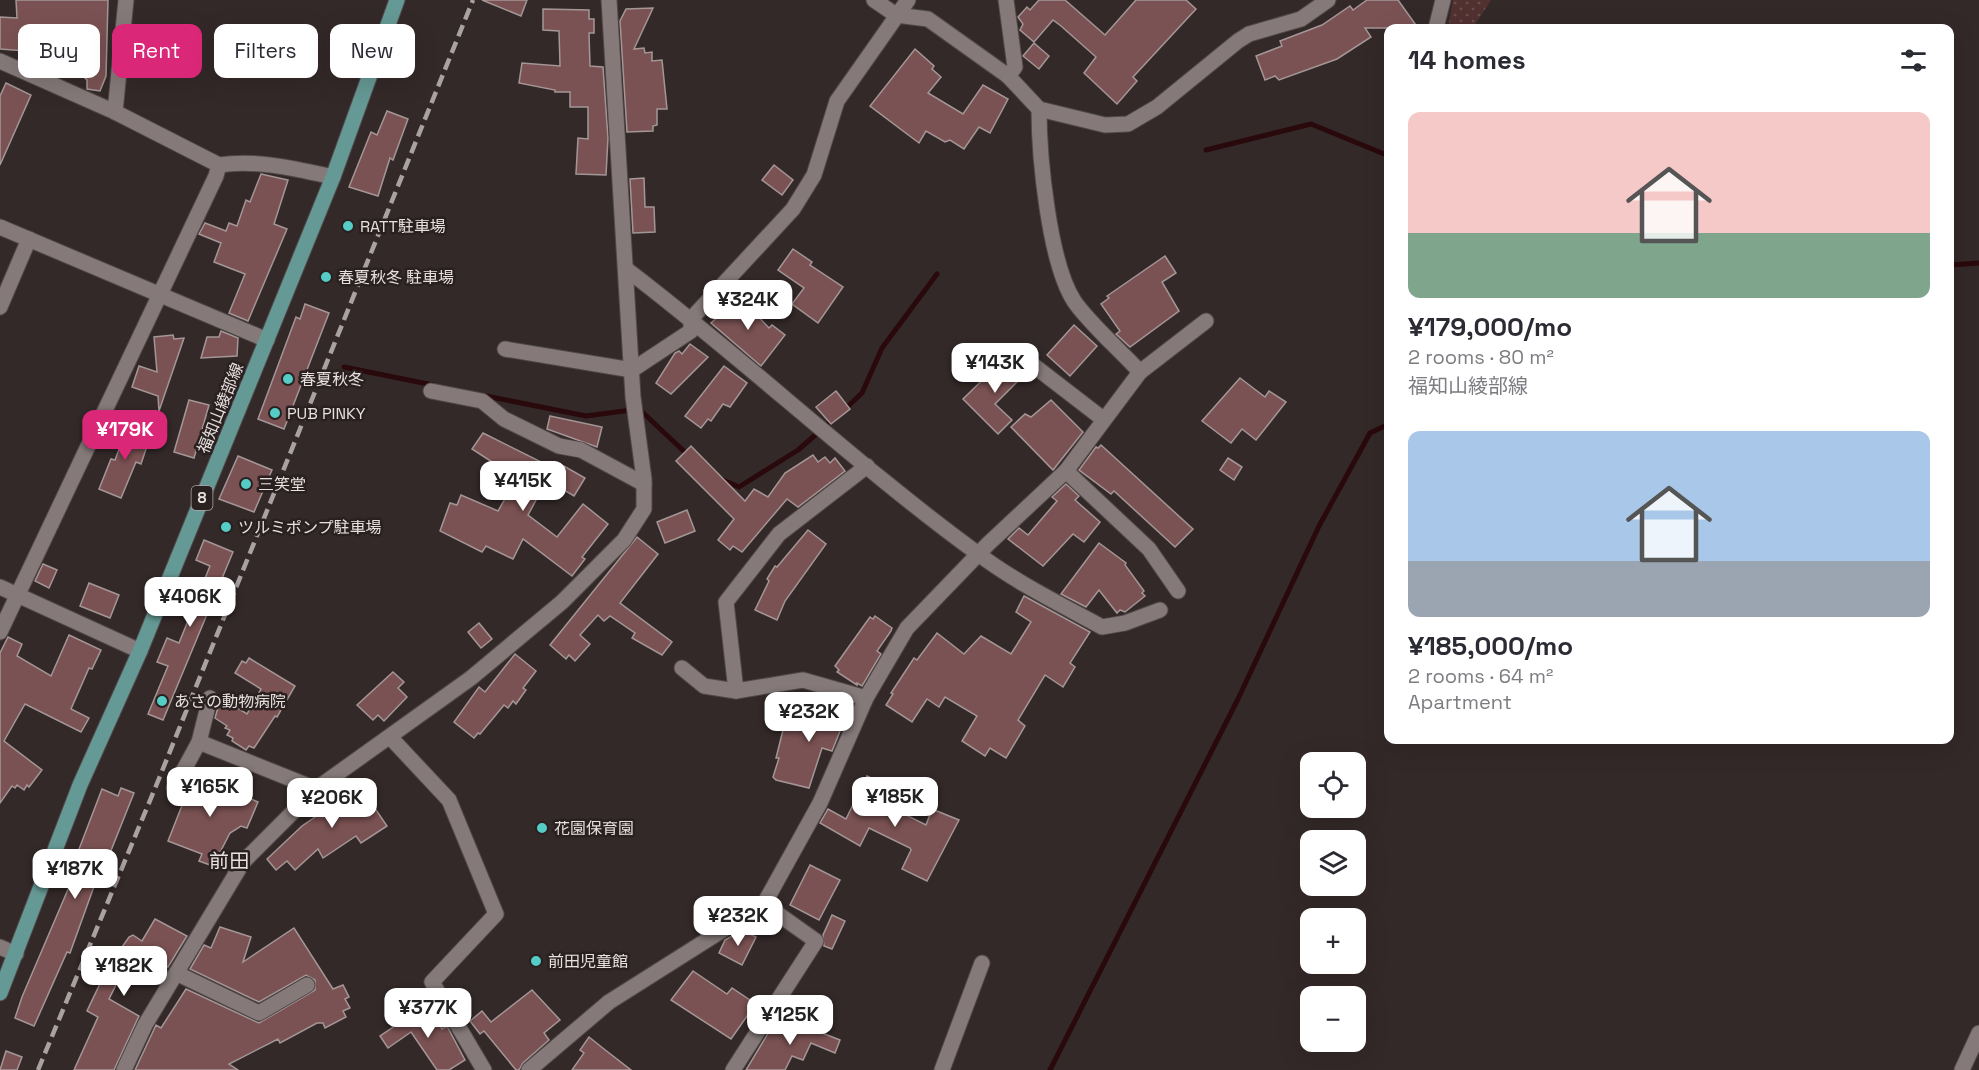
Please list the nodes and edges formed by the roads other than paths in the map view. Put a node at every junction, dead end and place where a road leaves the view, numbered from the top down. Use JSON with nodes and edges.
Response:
{"nodes":[{"id":1,"x":126,"y":0,"type":"edge"},
{"id":2,"x":397,"y":0,"type":"edge"},
{"id":3,"x":609,"y":0,"type":"edge"},
{"id":4,"x":874,"y":0,"type":"edge"},
{"id":5,"x":908,"y":0,"type":"edge"},
{"id":6,"x":1006,"y":0,"type":"edge"},
{"id":7,"x":1328,"y":0,"type":"edge"},
{"id":8,"x":1443,"y":0,"type":"edge"},
{"id":9,"x":896,"y":15,"type":"junction"},
{"id":10,"x":1437,"y":24,"type":"edge"},
{"id":11,"x":0,"y":61,"type":"edge"},
{"id":12,"x":1008,"y":76,"type":"junction"},
{"id":13,"x":1039,"y":109,"type":"junction"},
{"id":14,"x":115,"y":112,"type":"junction"},
{"id":15,"x":219,"y":165,"type":"junction"},
{"id":16,"x":333,"y":177,"type":"junction"},
{"id":17,"x":0,"y":227,"type":"edge"},
{"id":18,"x":29,"y":239,"type":"junction"},
{"id":19,"x":626,"y":269,"type":"junction"},
{"id":20,"x":159,"y":295,"type":"junction"},
{"id":21,"x":0,"y":308,"type":"edge"},
{"id":22,"x":691,"y":319,"type":"junction"},
{"id":23,"x":1206,"y":321,"type":"dead end"},
{"id":24,"x":267,"y":340,"type":"junction"},
{"id":25,"x":505,"y":349,"type":"dead end"},
{"id":26,"x":1020,"y":355,"type":"dead end"},
{"id":27,"x":632,"y":370,"type":"junction"},
{"id":28,"x":1140,"y":372,"type":"junction"},
{"id":29,"x":431,"y":392,"type":"dead end"},
{"id":30,"x":1103,"y":419,"type":"junction"},
{"id":31,"x":867,"y":466,"type":"junction"},
{"id":32,"x":1066,"y":471,"type":"junction"},
{"id":33,"x":644,"y":484,"type":"junction"},
{"id":34,"x":978,"y":555,"type":"junction"},
{"id":35,"x":0,"y":587,"type":"edge"},
{"id":36,"x":1178,"y":591,"type":"dead end"},
{"id":37,"x":20,"y":595,"type":"junction"},
{"id":38,"x":1160,"y":610,"type":"dead end"},
{"id":39,"x":0,"y":632,"type":"edge"},
{"id":40,"x":140,"y":651,"type":"junction"},
{"id":41,"x":682,"y":668,"type":"dead end"},
{"id":42,"x":736,"y":691,"type":"junction"},
{"id":43,"x":210,"y":698,"type":"dead end"},
{"id":44,"x":866,"y":698,"type":"junction"},
{"id":45,"x":390,"y":737,"type":"junction"},
{"id":46,"x":199,"y":742,"type":"junction"},
{"id":47,"x":174,"y":788,"type":"dead end"},
{"id":48,"x":316,"y":789,"type":"junction"},
{"id":49,"x":764,"y":904,"type":"junction"},
{"id":50,"x":0,"y":947,"type":"edge"},
{"id":51,"x":16,"y":954,"type":"junction"},
{"id":52,"x":982,"y":963,"type":"dead end"},
{"id":53,"x":176,"y":973,"type":"junction"},
{"id":54,"x":307,"y":985,"type":"dead end"},
{"id":55,"x":0,"y":993,"type":"edge"},
{"id":56,"x":1979,"y":1033,"type":"edge"},
{"id":57,"x":124,"y":1070,"type":"edge"},
{"id":58,"x":484,"y":1070,"type":"edge"},
{"id":59,"x":530,"y":1070,"type":"edge"},
{"id":60,"x":734,"y":1070,"type":"edge"},
{"id":61,"x":942,"y":1070,"type":"edge"},
{"id":62,"x":1962,"y":1070,"type":"edge"}],
"edges":[{"from":1,"to":14,"type":"street"},
{"from":2,"to":16,"type":"main road","name":"福知山綾部線","number":"8"},
{"from":3,"to":19,"type":"street"},
{"from":4,"to":9,"type":"street"},
{"from":5,"to":9,"type":"street"},
{"from":6,"to":12,"type":"street"},
{"from":7,"to":13,"type":"street"},
{"from":8,"to":10,"type":"street"},
{"from":9,"to":12,"type":"street"},
{"from":9,"to":22,"type":"street"},
{"from":11,"to":14,"type":"street"},
{"from":12,"to":13,"type":"street"},
{"from":13,"to":28,"type":"street"},
{"from":14,"to":15,"type":"street"},
{"from":15,"to":16,"type":"street"},
{"from":15,"to":20,"type":"street"},
{"from":16,"to":24,"type":"main road","name":"福知山綾部線","number":"8"},
{"from":17,"to":18,"type":"street"},
{"from":18,"to":20,"type":"street"},
{"from":18,"to":21,"type":"street"},
{"from":19,"to":22,"type":"street"},
{"from":19,"to":27,"type":"street"},
{"from":20,"to":24,"type":"street"},
{"from":20,"to":37,"type":"street"},
{"from":22,"to":27,"type":"street"},
{"from":22,"to":31,"type":"street"},
{"from":23,"to":28,"type":"street"},
{"from":24,"to":40,"type":"main road","name":"福知山綾部線","number":"8"},
{"from":25,"to":27,"type":"street"},
{"from":26,"to":30,"type":"street"},
{"from":27,"to":33,"type":"street"},
{"from":28,"to":30,"type":"street"},
{"from":29,"to":33,"type":"street"},
{"from":30,"to":32,"type":"street"},
{"from":31,"to":34,"type":"street"},
{"from":31,"to":42,"type":"street"},
{"from":32,"to":34,"type":"street"},
{"from":32,"to":36,"type":"street"},
{"from":33,"to":45,"type":"street"},
{"from":34,"to":38,"type":"street"},
{"from":34,"to":44,"type":"street"},
{"from":35,"to":37,"type":"street"},
{"from":37,"to":39,"type":"street"},
{"from":37,"to":40,"type":"street"},
{"from":40,"to":51,"type":"main road","name":"福知山綾部線","number":"8"},
{"from":41,"to":42,"type":"street"},
{"from":42,"to":44,"type":"street"},
{"from":43,"to":46,"type":"street"},
{"from":44,"to":49,"type":"street"},
{"from":45,"to":48,"type":"street"},
{"from":45,"to":58,"type":"street"},
{"from":46,"to":47,"type":"street"},
{"from":46,"to":48,"type":"street"},
{"from":48,"to":53,"type":"street"},
{"from":49,"to":59,"type":"street"},
{"from":49,"to":60,"type":"street"},
{"from":50,"to":51,"type":"street"},
{"from":51,"to":55,"type":"main road","name":"福知山綾部線","number":"8"},
{"from":52,"to":61,"type":"street"},
{"from":53,"to":54,"type":"street"},
{"from":53,"to":57,"type":"street"},
{"from":56,"to":62,"type":"street"}]}
